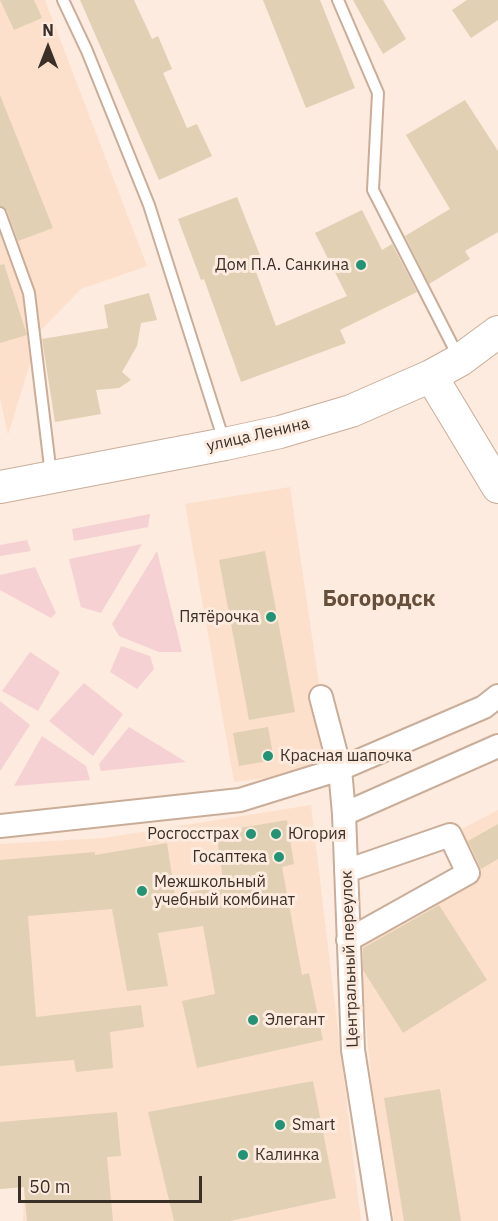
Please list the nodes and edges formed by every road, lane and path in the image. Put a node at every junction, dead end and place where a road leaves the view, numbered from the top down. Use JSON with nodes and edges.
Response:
{"nodes":[{"id":1,"x":63,"y":0,"type":"edge"},
{"id":2,"x":338,"y":0,"type":"edge"},
{"id":3,"x":0,"y":213,"type":"edge"},
{"id":4,"x":498,"y":332,"type":"edge"},
{"id":5,"x":460,"y":360,"type":"junction"},
{"id":6,"x":431,"y":376,"type":"junction"},
{"id":7,"x":225,"y":444,"type":"junction"},
{"id":8,"x":51,"y":478,"type":"junction"},
{"id":9,"x":0,"y":487,"type":"edge"},
{"id":10,"x":498,"y":487,"type":"edge"},
{"id":11,"x":498,"y":696,"type":"edge"},
{"id":12,"x":321,"y":697,"type":"dead end"},
{"id":13,"x":498,"y":746,"type":"edge"},
{"id":14,"x":340,"y":769,"type":"junction"},
{"id":15,"x":344,"y":814,"type":"junction"},
{"id":16,"x":0,"y":826,"type":"edge"},
{"id":17,"x":346,"y":871,"type":"junction"},
{"id":18,"x":348,"y":939,"type":"junction"},
{"id":19,"x":380,"y":1221,"type":"edge"}],
"edges":[{"from":1,"to":7,"type":"lane"},
{"from":2,"to":5,"type":"lane"},
{"from":3,"to":8,"type":"lane"},
{"from":4,"to":5,"type":"main road","name":"улица Ленина"},
{"from":5,"to":6,"type":"main road","name":"улица Ленина"},
{"from":6,"to":7,"type":"main road","name":"улица Ленина"},
{"from":6,"to":10,"type":"main road"},
{"from":7,"to":8,"type":"main road","name":"улица Ленина"},
{"from":8,"to":9,"type":"main road","name":"улица Ленина"},
{"from":11,"to":14,"type":"street"},
{"from":12,"to":14,"type":"street","name":"Центральный переулок"},
{"from":13,"to":15,"type":"street"},
{"from":14,"to":15,"type":"street","name":"Центральный переулок"},
{"from":14,"to":16,"type":"street"},
{"from":15,"to":17,"type":"street","name":"Центральный переулок"},
{"from":17,"to":18,"type":"street","name":"Центральный переулок"},
{"from":17,"to":18,"type":"street"},
{"from":18,"to":19,"type":"street","name":"Центральный переулок"}]}
